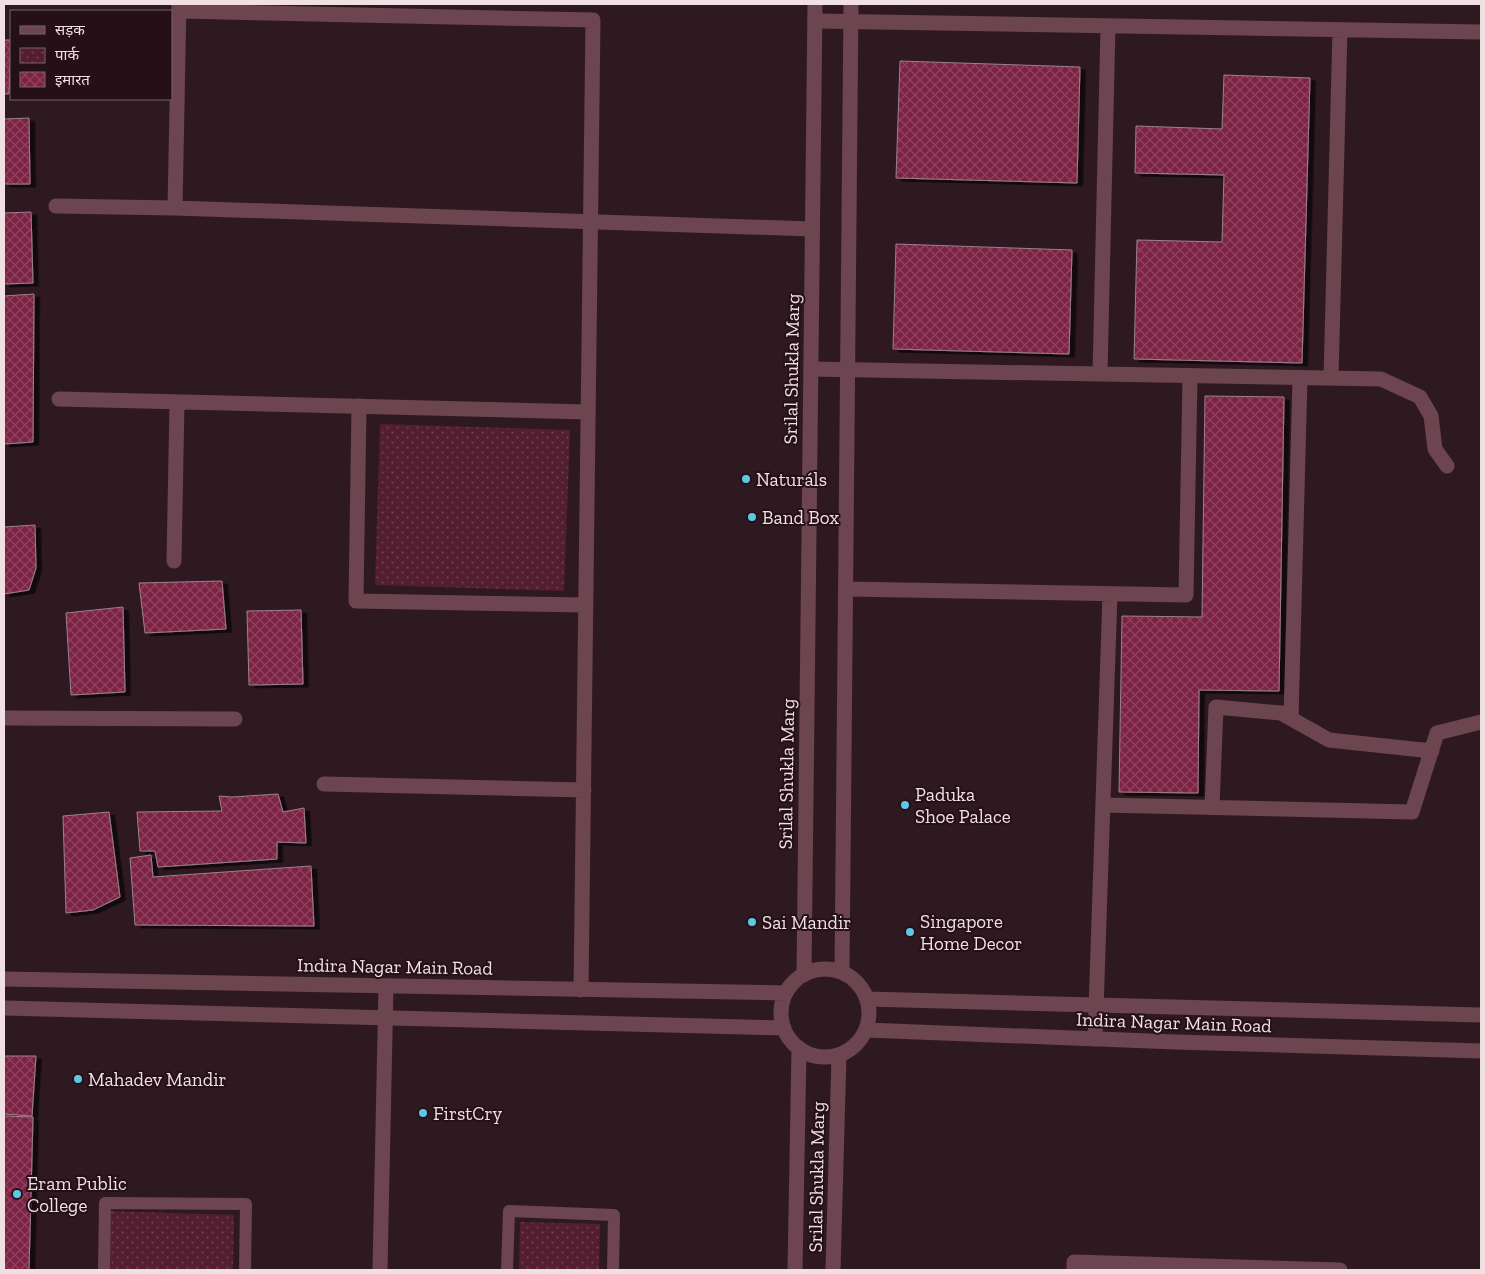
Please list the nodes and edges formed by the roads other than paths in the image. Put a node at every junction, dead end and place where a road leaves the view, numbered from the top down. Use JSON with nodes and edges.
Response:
{"nodes":[{"id":1,"x":815,"y":4,"type":"edge"},
{"id":2,"x":851,"y":4,"type":"edge"},
{"id":3,"x":179,"y":7,"type":"edge"},
{"id":4,"x":425,"y":10,"type":"edge"},
{"id":5,"x":815,"y":21,"type":"junction"},
{"id":6,"x":851,"y":21,"type":"junction"},
{"id":7,"x":1108,"y":26,"type":"junction"},
{"id":8,"x":1340,"y":30,"type":"junction"},
{"id":9,"x":1481,"y":32,"type":"edge"},
{"id":10,"x":56,"y":206,"type":"dead end"},
{"id":11,"x":175,"y":208,"type":"junction"},
{"id":12,"x":590,"y":222,"type":"junction"},
{"id":13,"x":812,"y":229,"type":"junction"},
{"id":14,"x":811,"y":369,"type":"junction"},
{"id":15,"x":848,"y":370,"type":"junction"},
{"id":16,"x":1100,"y":374,"type":"junction"},
{"id":17,"x":1190,"y":376,"type":"junction"},
{"id":18,"x":1300,"y":378,"type":"junction"},
{"id":19,"x":1331,"y":378,"type":"junction"},
{"id":20,"x":59,"y":399,"type":"dead end"},
{"id":21,"x":177,"y":402,"type":"junction"},
{"id":22,"x":360,"y":406,"type":"junction"},
{"id":23,"x":588,"y":412,"type":"junction"},
{"id":24,"x":1447,"y":466,"type":"dead end"},
{"id":25,"x":174,"y":561,"type":"dead end"},
{"id":26,"x":846,"y":589,"type":"junction"},
{"id":27,"x":1110,"y":594,"type":"junction"},
{"id":28,"x":586,"y":605,"type":"junction"},
{"id":29,"x":4,"y":718,"type":"edge"},
{"id":30,"x":1291,"y":718,"type":"junction"},
{"id":31,"x":235,"y":719,"type":"dead end"},
{"id":32,"x":1481,"y":722,"type":"edge"},
{"id":33,"x":1432,"y":751,"type":"junction"},
{"id":34,"x":324,"y":784,"type":"dead end"},
{"id":35,"x":584,"y":790,"type":"junction"},
{"id":36,"x":1103,"y":805,"type":"junction"},
{"id":37,"x":1212,"y":807,"type":"junction"},
{"id":38,"x":842,"y":972,"type":"junction"},
{"id":39,"x":804,"y":975,"type":"junction"},
{"id":40,"x":4,"y":978,"type":"edge"},
{"id":41,"x":386,"y":986,"type":"junction"},
{"id":42,"x":581,"y":990,"type":"junction"},
{"id":43,"x":786,"y":993,"type":"junction"},
{"id":44,"x":867,"y":999,"type":"junction"},
{"id":45,"x":1096,"y":1005,"type":"junction"},
{"id":46,"x":4,"y":1008,"type":"edge"},
{"id":47,"x":1481,"y":1015,"type":"edge"},
{"id":48,"x":385,"y":1018,"type":"junction"},
{"id":49,"x":784,"y":1028,"type":"junction"},
{"id":50,"x":866,"y":1030,"type":"junction"},
{"id":51,"x":1095,"y":1039,"type":"junction"},
{"id":52,"x":799,"y":1048,"type":"junction"},
{"id":53,"x":1481,"y":1051,"type":"edge"},
{"id":54,"x":839,"y":1054,"type":"junction"},
{"id":55,"x":104,"y":1270,"type":"edge"},
{"id":56,"x":245,"y":1270,"type":"edge"},
{"id":57,"x":380,"y":1270,"type":"edge"},
{"id":58,"x":507,"y":1270,"type":"edge"},
{"id":59,"x":613,"y":1270,"type":"edge"},
{"id":60,"x":795,"y":1270,"type":"edge"},
{"id":61,"x":834,"y":1270,"type":"edge"},
{"id":62,"x":1074,"y":1270,"type":"edge"},
{"id":63,"x":1340,"y":1270,"type":"edge"}],
"edges":[{"from":1,"to":5,"type":"street","name":"Srilal Shukla Marg"},
{"from":2,"to":6,"type":"street"},
{"from":3,"to":4,"type":"street"},
{"from":3,"to":11,"type":"street"},
{"from":4,"to":12,"type":"street"},
{"from":5,"to":6,"type":"street"},
{"from":5,"to":13,"type":"street","name":"Srilal Shukla Marg"},
{"from":6,"to":7,"type":"street"},
{"from":6,"to":15,"type":"street"},
{"from":7,"to":8,"type":"street"},
{"from":7,"to":16,"type":"street"},
{"from":8,"to":9,"type":"street"},
{"from":8,"to":19,"type":"street"},
{"from":10,"to":11,"type":"street"},
{"from":11,"to":12,"type":"street"},
{"from":12,"to":13,"type":"street"},
{"from":12,"to":23,"type":"street"},
{"from":13,"to":14,"type":"street","name":"Srilal Shukla Marg"},
{"from":14,"to":15,"type":"street"},
{"from":14,"to":39,"type":"street","name":"Srilal Shukla Marg"},
{"from":15,"to":16,"type":"street"},
{"from":15,"to":26,"type":"street"},
{"from":16,"to":17,"type":"street"},
{"from":17,"to":18,"type":"street"},
{"from":17,"to":27,"type":"street"},
{"from":18,"to":19,"type":"street"},
{"from":18,"to":30,"type":"street"},
{"from":19,"to":24,"type":"street"},
{"from":20,"to":21,"type":"street"},
{"from":21,"to":22,"type":"street"},
{"from":21,"to":25,"type":"street"},
{"from":22,"to":23,"type":"street"},
{"from":22,"to":28,"type":"street"},
{"from":23,"to":28,"type":"street"},
{"from":26,"to":27,"type":"street"},
{"from":26,"to":38,"type":"street"},
{"from":27,"to":36,"type":"street"},
{"from":28,"to":35,"type":"street"},
{"from":29,"to":31,"type":"street"},
{"from":30,"to":33,"type":"street"},
{"from":30,"to":37,"type":"street"},
{"from":32,"to":33,"type":"street"},
{"from":33,"to":37,"type":"street"},
{"from":34,"to":35,"type":"street"},
{"from":35,"to":42,"type":"street"},
{"from":36,"to":37,"type":"street"},
{"from":36,"to":45,"type":"street"},
{"from":38,"to":39,"type":"street"},
{"from":38,"to":44,"type":"street"},
{"from":39,"to":43,"type":"street"},
{"from":40,"to":41,"type":"street","name":"Indira Nagar Main Road"},
{"from":41,"to":42,"type":"street","name":"Indira Nagar Main Road"},
{"from":41,"to":48,"type":"street"},
{"from":42,"to":43,"type":"street","name":"Indira Nagar Main Road"},
{"from":43,"to":49,"type":"street"},
{"from":44,"to":45,"type":"street","name":"Indira Nagar Main Road"},
{"from":44,"to":50,"type":"street"},
{"from":45,"to":47,"type":"street","name":"Indira Nagar Main Road"},
{"from":45,"to":51,"type":"street"},
{"from":46,"to":48,"type":"street"},
{"from":48,"to":49,"type":"street"},
{"from":48,"to":57,"type":"street"},
{"from":49,"to":52,"type":"street"},
{"from":50,"to":51,"type":"street","name":"Indira Nagar Main Road"},
{"from":50,"to":54,"type":"street"},
{"from":51,"to":53,"type":"street","name":"Indira Nagar Main Road"},
{"from":52,"to":54,"type":"street"},
{"from":52,"to":60,"type":"street","name":"Srilal Shukla Marg"},
{"from":54,"to":61,"type":"street","name":"Srilal Shukla Marg"},
{"from":55,"to":56,"type":"lane"},
{"from":58,"to":59,"type":"lane"},
{"from":62,"to":63,"type":"street"}]}
